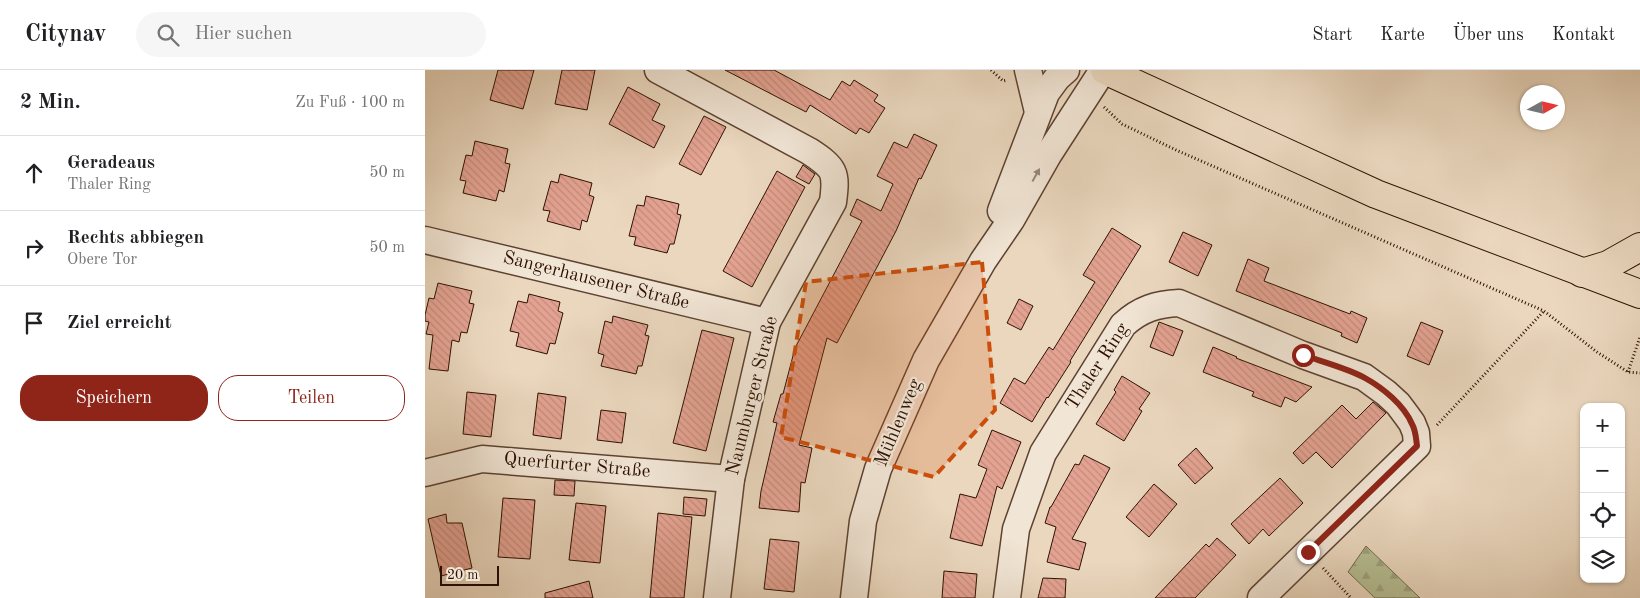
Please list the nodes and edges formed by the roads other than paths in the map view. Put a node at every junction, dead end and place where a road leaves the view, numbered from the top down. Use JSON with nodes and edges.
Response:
{"nodes":[{"id":1,"x":659,"y":70,"type":"edge"},
{"id":2,"x":1066,"y":70,"type":"edge"},
{"id":3,"x":1104,"y":70,"type":"edge"},
{"id":4,"x":1029,"y":73,"type":"edge"},
{"id":5,"x":1038,"y":112,"type":"junction"},
{"id":6,"x":425,"y":240,"type":"edge"},
{"id":7,"x":1640,"y":246,"type":"edge"},
{"id":8,"x":983,"y":261,"type":"junction"},
{"id":9,"x":1582,"y":272,"type":"junction"},
{"id":10,"x":1640,"y":294,"type":"edge"},
{"id":11,"x":767,"y":322,"type":"junction"},
{"id":12,"x":425,"y":473,"type":"edge"},
{"id":13,"x":731,"y":479,"type":"junction"},
{"id":14,"x":717,"y":598,"type":"edge"},
{"id":15,"x":854,"y":598,"type":"edge"},
{"id":16,"x":1007,"y":598,"type":"edge"},
{"id":17,"x":1261,"y":598,"type":"edge"}],
"edges":[{"from":1,"to":11,"type":"street","name":"Naumburger Straße"},
{"from":2,"to":5,"type":"street","name":"Mühlenweg"},
{"from":8,"to":3,"type":"street","name":"Mühlenweg","one_way":true},
{"from":3,"to":9,"type":"main road"},
{"from":4,"to":5,"type":"street"},
{"from":5,"to":8,"type":"street","name":"Mühlenweg"},
{"from":6,"to":11,"type":"street","name":"Sangerhausener Straße"},
{"from":7,"to":9,"type":"main road"},
{"from":8,"to":15,"type":"street","name":"Mühlenweg"},
{"from":9,"to":10,"type":"main road"},
{"from":11,"to":13,"type":"street","name":"Naumburger Straße"},
{"from":12,"to":13,"type":"street","name":"Querfurter Straße"},
{"from":13,"to":14,"type":"street","name":"Naumburger Straße"},
{"from":16,"to":17,"type":"street","name":"Thaler Ring"}]}
